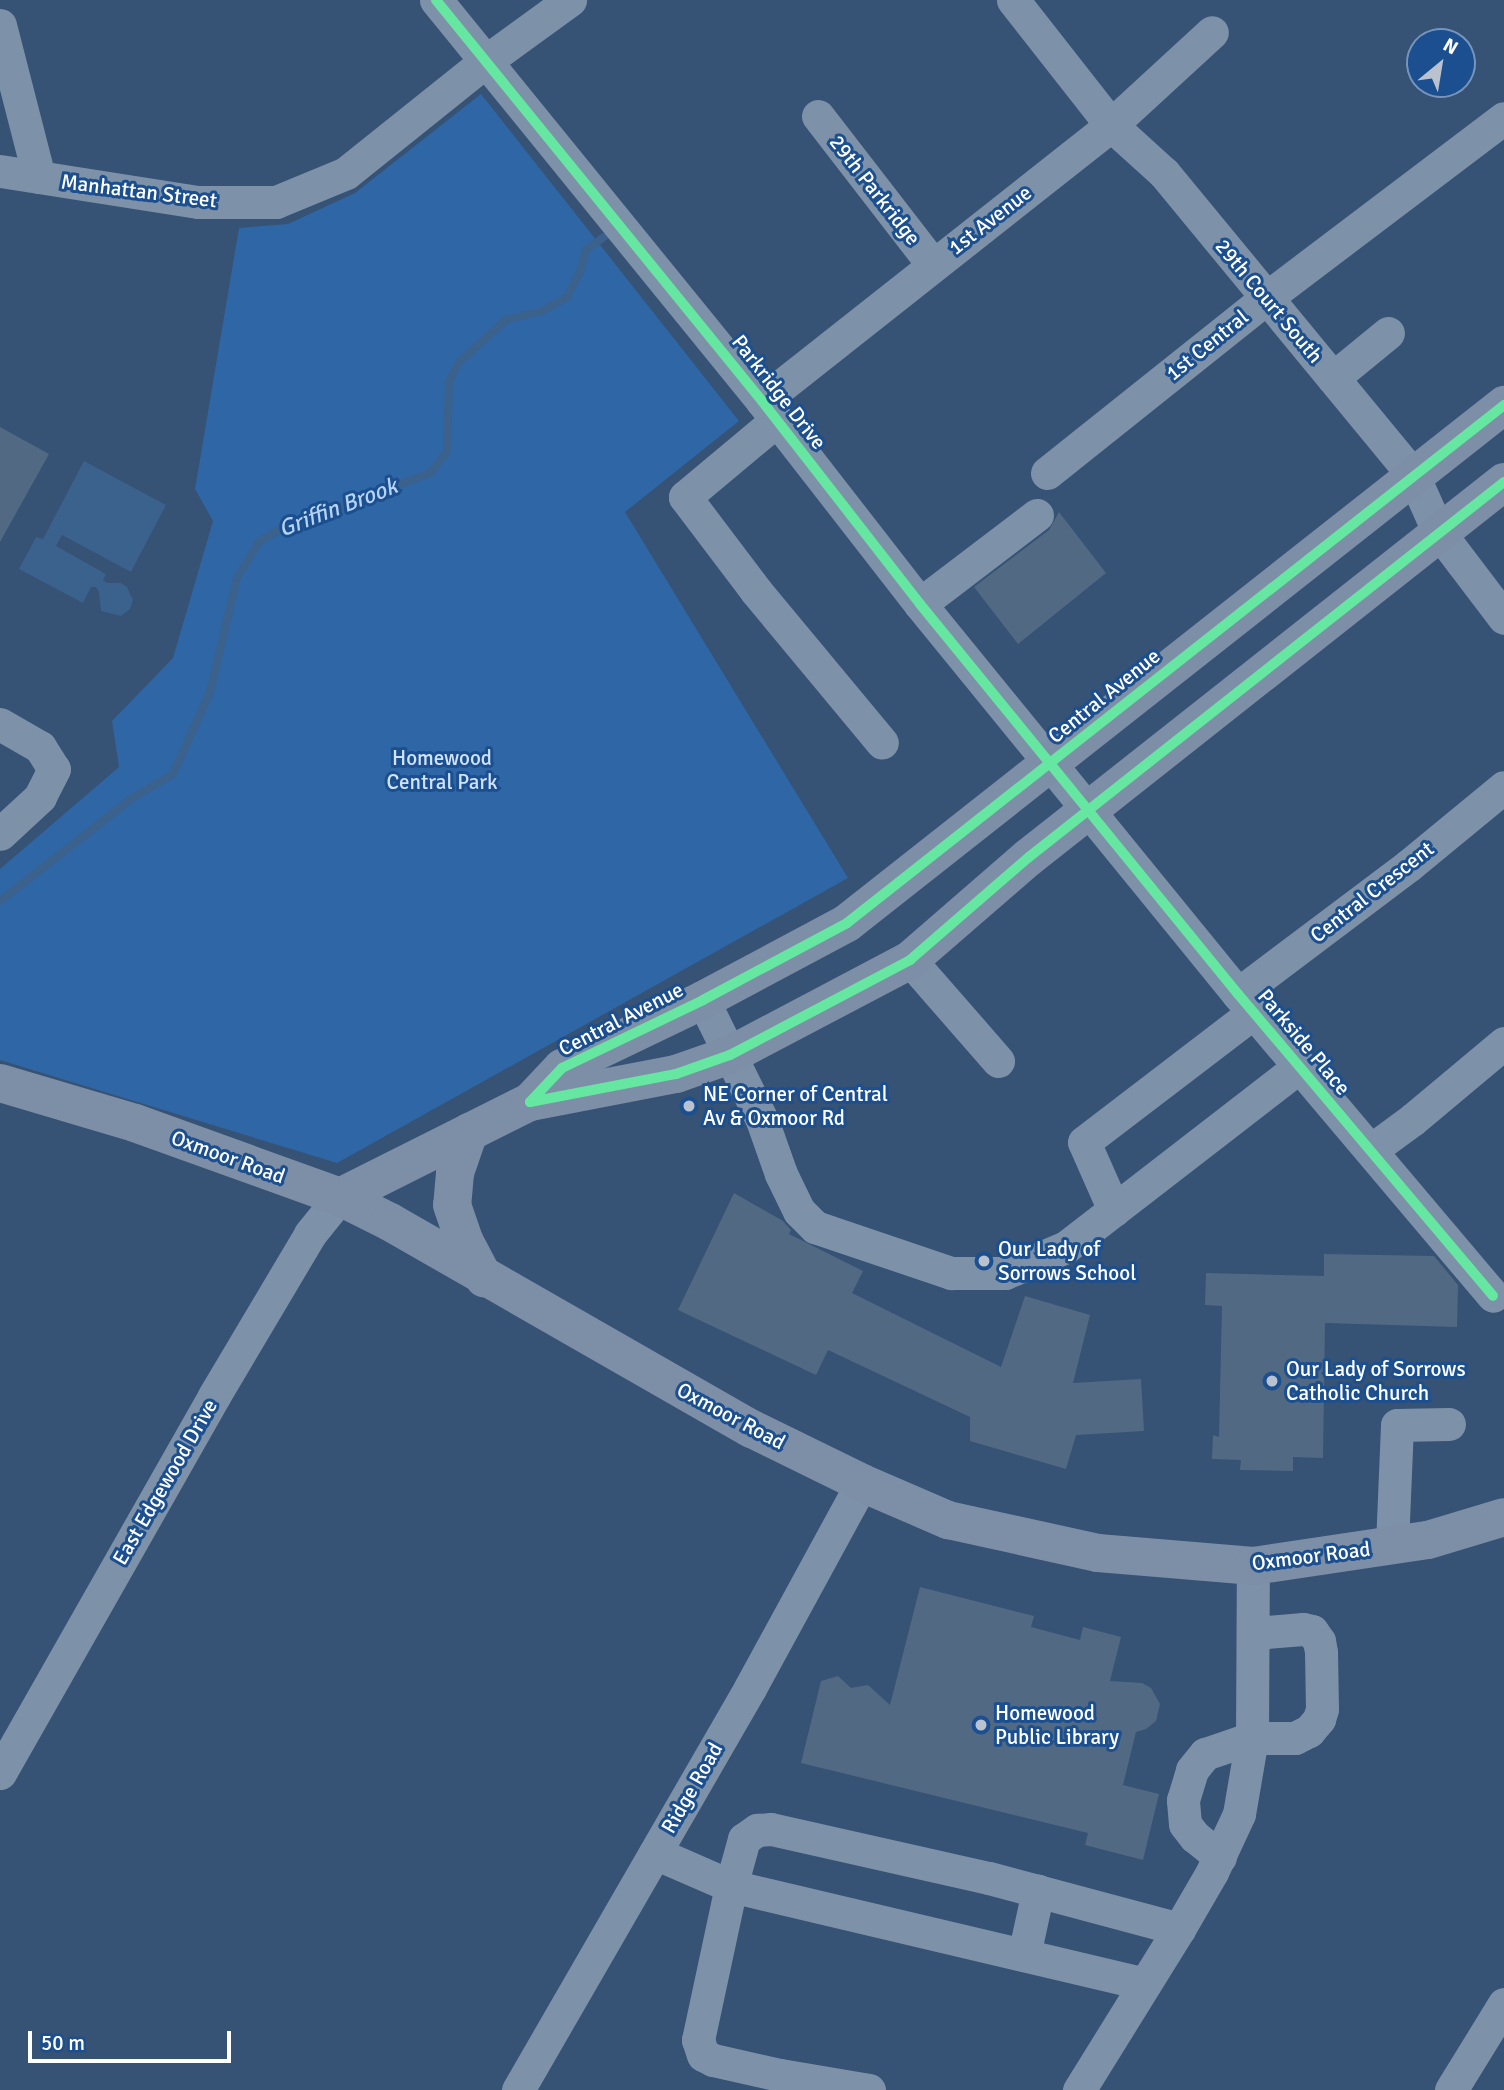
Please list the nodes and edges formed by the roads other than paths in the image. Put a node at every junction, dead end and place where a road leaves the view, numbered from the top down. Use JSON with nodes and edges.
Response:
{"nodes":[{"id":1,"x":436,"y":0,"type":"edge"},
{"id":2,"x":570,"y":0,"type":"edge"},
{"id":3,"x":1013,"y":0,"type":"edge"},
{"id":4,"x":0,"y":25,"type":"edge"},
{"id":5,"x":1212,"y":32,"type":"dead end"},
{"id":6,"x":486,"y":61,"type":"junction"},
{"id":7,"x":818,"y":116,"type":"dead end"},
{"id":8,"x":1504,"y":118,"type":"edge"},
{"id":9,"x":1111,"y":125,"type":"junction"},
{"id":10,"x":0,"y":171,"type":"edge"},
{"id":11,"x":38,"y":177,"type":"junction"},
{"id":12,"x":933,"y":265,"type":"junction"},
{"id":13,"x":1266,"y":298,"type":"junction"},
{"id":14,"x":1388,"y":333,"type":"dead end"},
{"id":15,"x":1333,"y":378,"type":"junction"},
{"id":16,"x":1504,"y":405,"type":"edge"},
{"id":17,"x":770,"y":410,"type":"junction"},
{"id":18,"x":1047,"y":473,"type":"dead end"},
{"id":19,"x":1413,"y":475,"type":"junction"},
{"id":20,"x":1504,"y":482,"type":"edge"},
{"id":21,"x":1037,"y":515,"type":"dead end"},
{"id":22,"x":1438,"y":531,"type":"junction"},
{"id":23,"x":920,"y":604,"type":"junction"},
{"id":24,"x":1504,"y":618,"type":"edge"},
{"id":25,"x":0,"y":724,"type":"edge"},
{"id":26,"x":882,"y":743,"type":"dead end"},
{"id":27,"x":1051,"y":763,"type":"junction"},
{"id":28,"x":1504,"y":787,"type":"edge"},
{"id":29,"x":1089,"y":810,"type":"junction"},
{"id":30,"x":3,"y":825,"type":"edge"},
{"id":31,"x":910,"y":960,"type":"junction"},
{"id":32,"x":703,"y":1000,"type":"junction"},
{"id":33,"x":1246,"y":1003,"type":"junction"},
{"id":34,"x":1504,"y":1043,"type":"edge"},
{"id":35,"x":730,"y":1055,"type":"junction"},
{"id":36,"x":998,"y":1061,"type":"dead end"},
{"id":37,"x":1300,"y":1066,"type":"junction"},
{"id":38,"x":0,"y":1083,"type":"edge"},
{"id":39,"x":530,"y":1102,"type":"junction"},
{"id":40,"x":469,"y":1132,"type":"junction"},
{"id":41,"x":1371,"y":1150,"type":"junction"},
{"id":42,"x":340,"y":1197,"type":"junction"},
{"id":43,"x":1114,"y":1210,"type":"junction"},
{"id":44,"x":484,"y":1278,"type":"junction"},
{"id":45,"x":1493,"y":1296,"type":"dead end"},
{"id":46,"x":1449,"y":1424,"type":"dead end"},
{"id":47,"x":862,"y":1483,"type":"junction"},
{"id":48,"x":1504,"y":1517,"type":"edge"},
{"id":49,"x":1392,"y":1545,"type":"junction"},
{"id":50,"x":1253,"y":1566,"type":"junction"},
{"id":51,"x":1254,"y":1633,"type":"junction"},
{"id":52,"x":1252,"y":1738,"type":"junction"},
{"id":53,"x":0,"y":1773,"type":"edge"},
{"id":54,"x":655,"y":1853,"type":"junction"},
{"id":55,"x":1220,"y":1857,"type":"junction"},
{"id":56,"x":731,"y":1886,"type":"junction"},
{"id":57,"x":1038,"y":1891,"type":"junction"},
{"id":58,"x":1178,"y":1929,"type":"junction"},
{"id":59,"x":1024,"y":1955,"type":"junction"},
{"id":60,"x":1145,"y":1984,"type":"junction"},
{"id":61,"x":1504,"y":2004,"type":"edge"},
{"id":62,"x":520,"y":2089,"type":"edge"},
{"id":63,"x":869,"y":2090,"type":"edge"},
{"id":64,"x":1079,"y":2090,"type":"edge"},
{"id":65,"x":1451,"y":2090,"type":"edge"}],
"edges":[{"from":1,"to":6,"type":"street","name":"Parkridge Drive"},
{"from":2,"to":6,"type":"street","name":"Manhattan Street"},
{"from":3,"to":9,"type":"street","name":"29th Court South"},
{"from":4,"to":11,"type":"street"},
{"from":5,"to":9,"type":"street","name":"1st Avenue"},
{"from":6,"to":11,"type":"street","name":"Manhattan Street"},
{"from":6,"to":17,"type":"street","name":"Parkridge Drive"},
{"from":7,"to":12,"type":"street","name":"29th Parkridge"},
{"from":8,"to":13,"type":"street","name":"1st Central"},
{"from":9,"to":12,"type":"street","name":"1st Avenue"},
{"from":9,"to":13,"type":"street","name":"29th Court South"},
{"from":10,"to":11,"type":"street","name":"Manhattan Street"},
{"from":12,"to":17,"type":"street","name":"1st Avenue"},
{"from":13,"to":15,"type":"street","name":"29th Court South"},
{"from":13,"to":18,"type":"street","name":"1st Central"},
{"from":14,"to":15,"type":"street"},
{"from":15,"to":19,"type":"street","name":"29th Court South"},
{"from":16,"to":19,"type":"main road","name":"Central Avenue"},
{"from":17,"to":23,"type":"street","name":"Parkridge Drive"},
{"from":17,"to":26,"type":"street","name":"1st Avenue"},
{"from":19,"to":22,"type":"street","name":"29th Court South"},
{"from":19,"to":27,"type":"main road","name":"Central Avenue"},
{"from":20,"to":22,"type":"main road","name":"Central Avenue"},
{"from":21,"to":23,"type":"street"},
{"from":22,"to":24,"type":"street","name":"29th Court South"},
{"from":22,"to":29,"type":"main road","name":"Central Avenue"},
{"from":23,"to":27,"type":"street","name":"Parkridge Drive"},
{"from":25,"to":30,"type":"street"},
{"from":27,"to":29,"type":"street","name":"Parkridge Drive"},
{"from":27,"to":32,"type":"main road","name":"Central Avenue"},
{"from":28,"to":33,"type":"street","name":"Central Crescent"},
{"from":29,"to":31,"type":"main road","name":"Central Avenue"},
{"from":29,"to":33,"type":"street","name":"Parkside Place"},
{"from":31,"to":35,"type":"main road","name":"Central Avenue"},
{"from":31,"to":36,"type":"street"},
{"from":32,"to":35,"type":"street"},
{"from":32,"to":39,"type":"main road","name":"Central Avenue"},
{"from":33,"to":37,"type":"street","name":"Parkside Place"},
{"from":33,"to":43,"type":"street","name":"Central Crescent"},
{"from":34,"to":41,"type":"street"},
{"from":35,"to":39,"type":"main road","name":"Central Avenue"},
{"from":35,"to":43,"type":"street"},
{"from":37,"to":41,"type":"street","name":"Parkside Place"},
{"from":37,"to":43,"type":"street"},
{"from":38,"to":42,"type":"main road","name":"Oxmoor Road"},
{"from":39,"to":40,"type":"main road","name":"Central Avenue"},
{"from":40,"to":42,"type":"main road","name":"Central Avenue"},
{"from":40,"to":44,"type":"main road"},
{"from":41,"to":45,"type":"street","name":"Parkside Place"},
{"from":42,"to":44,"type":"main road","name":"Oxmoor Road"},
{"from":42,"to":53,"type":"street","name":"East Edgewood Drive"},
{"from":44,"to":47,"type":"main road","name":"Oxmoor Road"},
{"from":46,"to":49,"type":"street"},
{"from":47,"to":50,"type":"main road","name":"Oxmoor Road"},
{"from":47,"to":54,"type":"street","name":"Ridge Road"},
{"from":48,"to":49,"type":"main road","name":"Oxmoor Road"},
{"from":49,"to":50,"type":"main road","name":"Oxmoor Road"},
{"from":50,"to":51,"type":"street"},
{"from":51,"to":52,"type":"street"},
{"from":51,"to":52,"type":"street"},
{"from":52,"to":55,"type":"street"},
{"from":52,"to":55,"type":"street"},
{"from":54,"to":56,"type":"street"},
{"from":54,"to":62,"type":"street","name":"Ridge Road"},
{"from":55,"to":58,"type":"street"},
{"from":56,"to":57,"type":"street"},
{"from":56,"to":59,"type":"street"},
{"from":56,"to":63,"type":"street"},
{"from":57,"to":58,"type":"street"},
{"from":57,"to":59,"type":"street"},
{"from":58,"to":60,"type":"street"},
{"from":59,"to":60,"type":"street"},
{"from":60,"to":64,"type":"street"},
{"from":61,"to":65,"type":"street"}]}
